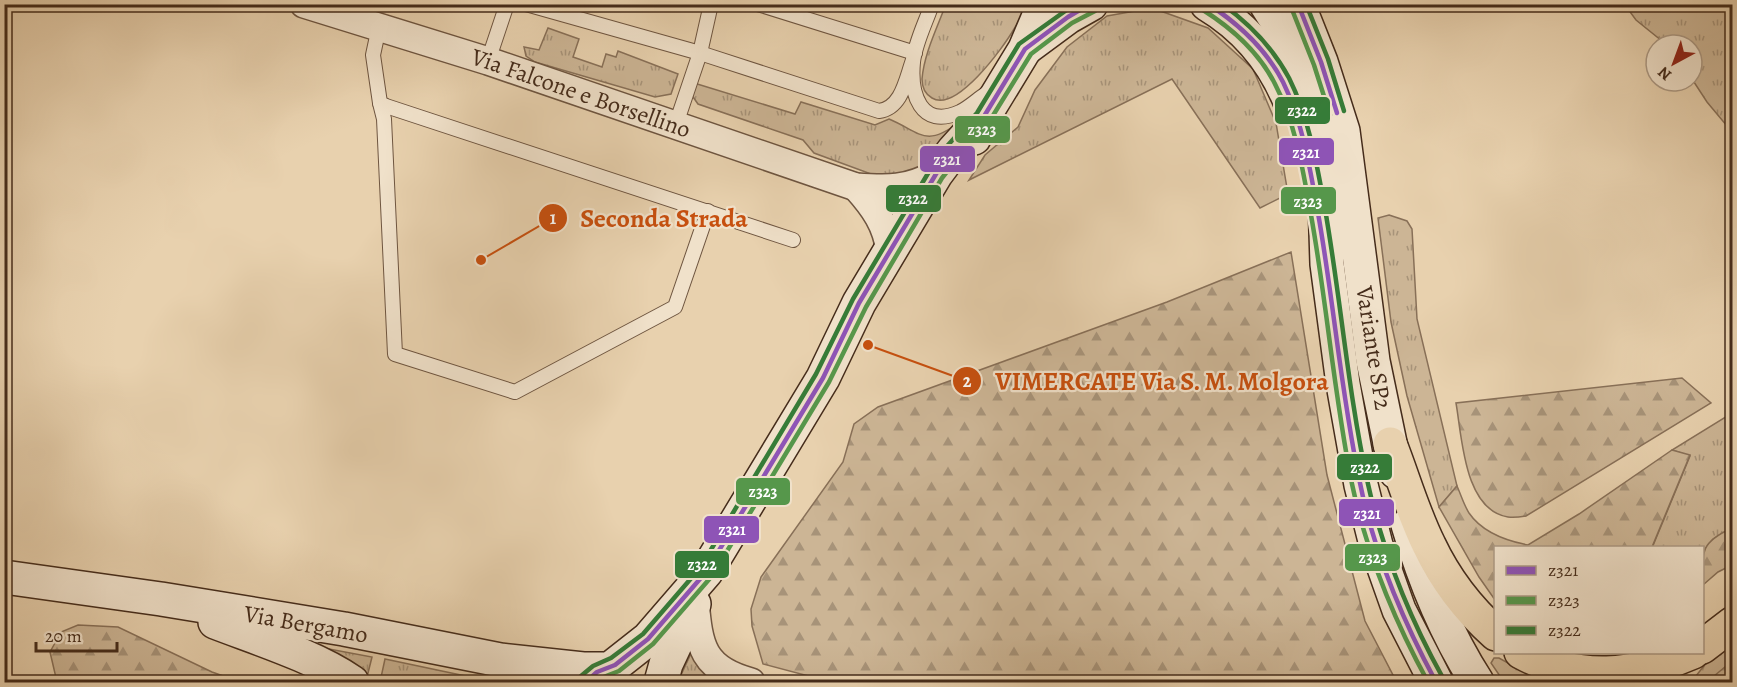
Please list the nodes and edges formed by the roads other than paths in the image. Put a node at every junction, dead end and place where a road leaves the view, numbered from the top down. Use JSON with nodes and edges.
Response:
{"nodes":[{"id":1,"x":304,"y":4,"type":"edge"},
{"id":2,"x":507,"y":4,"type":"edge"},
{"id":3,"x":526,"y":4,"type":"edge"},
{"id":4,"x":711,"y":4,"type":"edge"},
{"id":5,"x":758,"y":4,"type":"edge"},
{"id":6,"x":932,"y":4,"type":"edge"},
{"id":7,"x":1044,"y":4,"type":"edge"},
{"id":8,"x":1063,"y":4,"type":"edge"},
{"id":9,"x":1091,"y":4,"type":"edge"},
{"id":10,"x":1207,"y":4,"type":"edge"},
{"id":11,"x":1266,"y":4,"type":"edge"},
{"id":12,"x":1298,"y":4,"type":"edge"},
{"id":13,"x":379,"y":27,"type":"junction"},
{"id":14,"x":700,"y":53,"type":"junction"},
{"id":15,"x":914,"y":57,"type":"junction"},
{"id":16,"x":488,"y":60,"type":"junction"},
{"id":17,"x":1017,"y":62,"type":"junction"},
{"id":18,"x":380,"y":103,"type":"junction"},
{"id":19,"x":983,"y":118,"type":"junction"},
{"id":20,"x":676,"y":124,"type":"junction"},
{"id":21,"x":936,"y":174,"type":"junction"},
{"id":22,"x":856,"y":187,"type":"junction"},
{"id":23,"x":708,"y":212,"type":"junction"},
{"id":24,"x":793,"y":240,"type":"dead end"},
{"id":25,"x":890,"y":252,"type":"junction"},
{"id":26,"x":1328,"y":264,"type":"junction"},
{"id":27,"x":823,"y":378,"type":"junction"},
{"id":28,"x":1390,"y":444,"type":"junction"},
{"id":29,"x":4,"y":578,"type":"edge"},
{"id":30,"x":701,"y":587,"type":"junction"},
{"id":31,"x":161,"y":599,"type":"junction"},
{"id":32,"x":1732,"y":624,"type":"edge"},
{"id":33,"x":1494,"y":632,"type":"edge"},
{"id":34,"x":1704,"y":645,"type":"edge"},
{"id":35,"x":1525,"y":654,"type":"edge"},
{"id":36,"x":1688,"y":654,"type":"edge"},
{"id":37,"x":1696,"y":654,"type":"edge"},
{"id":38,"x":500,"y":660,"type":"junction"},
{"id":39,"x":601,"y":672,"type":"edge"},
{"id":40,"x":352,"y":682,"type":"edge"},
{"id":41,"x":534,"y":682,"type":"edge"},
{"id":42,"x":659,"y":682,"type":"edge"},
{"id":43,"x":752,"y":682,"type":"edge"},
{"id":44,"x":1436,"y":682,"type":"edge"},
{"id":45,"x":1477,"y":682,"type":"edge"},
{"id":46,"x":1679,"y":682,"type":"edge"}],
"edges":[{"from":1,"to":13,"type":"street","name":"Via Falcone e Borsellino"},
{"from":2,"to":16,"type":"lane"},
{"from":3,"to":14,"type":"lane"},
{"from":4,"to":14,"type":"lane"},
{"from":5,"to":15,"type":"lane"},
{"from":6,"to":15,"type":"lane"},
{"from":7,"to":17,"type":"street"},
{"from":8,"to":17,"type":"street"},
{"from":9,"to":17,"type":"street"},
{"from":10,"to":26,"type":"street"},
{"from":11,"to":26,"type":"street","name":"Variante SP2"},
{"from":12,"to":28,"type":"street","name":"Variante SP2"},
{"from":13,"to":16,"type":"street","name":"Via Falcone e Borsellino"},
{"from":13,"to":18,"type":"lane"},
{"from":14,"to":15,"type":"lane"},
{"from":14,"to":20,"type":"lane"},
{"from":15,"to":17,"type":"lane"},
{"from":16,"to":20,"type":"street","name":"Via Falcone e Borsellino"},
{"from":17,"to":19,"type":"street"},
{"from":18,"to":23,"type":"lane"},
{"from":18,"to":23,"type":"lane"},
{"from":19,"to":21,"type":"street"},
{"from":19,"to":27,"type":"street"},
{"from":20,"to":22,"type":"street","name":"Via Falcone e Borsellino"},
{"from":21,"to":22,"type":"street","name":"Via Falcone e Borsellino"},
{"from":21,"to":25,"type":"street"},
{"from":22,"to":25,"type":"street"},
{"from":23,"to":24,"type":"lane"},
{"from":25,"to":27,"type":"street"},
{"from":26,"to":44,"type":"street","name":"Variante SP2"},
{"from":27,"to":30,"type":"street"},
{"from":28,"to":33,"type":"highway"},
{"from":28,"to":45,"type":"street","name":"Variante SP2"},
{"from":29,"to":31,"type":"street","name":"Via Bergamo"},
{"from":30,"to":39,"type":"street"},
{"from":30,"to":42,"type":"street"},
{"from":30,"to":43,"type":"street"},
{"from":31,"to":38,"type":"street","name":"Via Bergamo"},
{"from":31,"to":40,"type":"street"},
{"from":32,"to":34,"type":"highway"},
{"from":35,"to":36,"type":"highway"},
{"from":37,"to":46,"type":"highway"},
{"from":38,"to":39,"type":"street","name":"Via Bergamo"},
{"from":38,"to":41,"type":"street","name":"Via Bergamo"},
{"from":39,"to":42,"type":"street","name":"Via Bergamo"}]}
